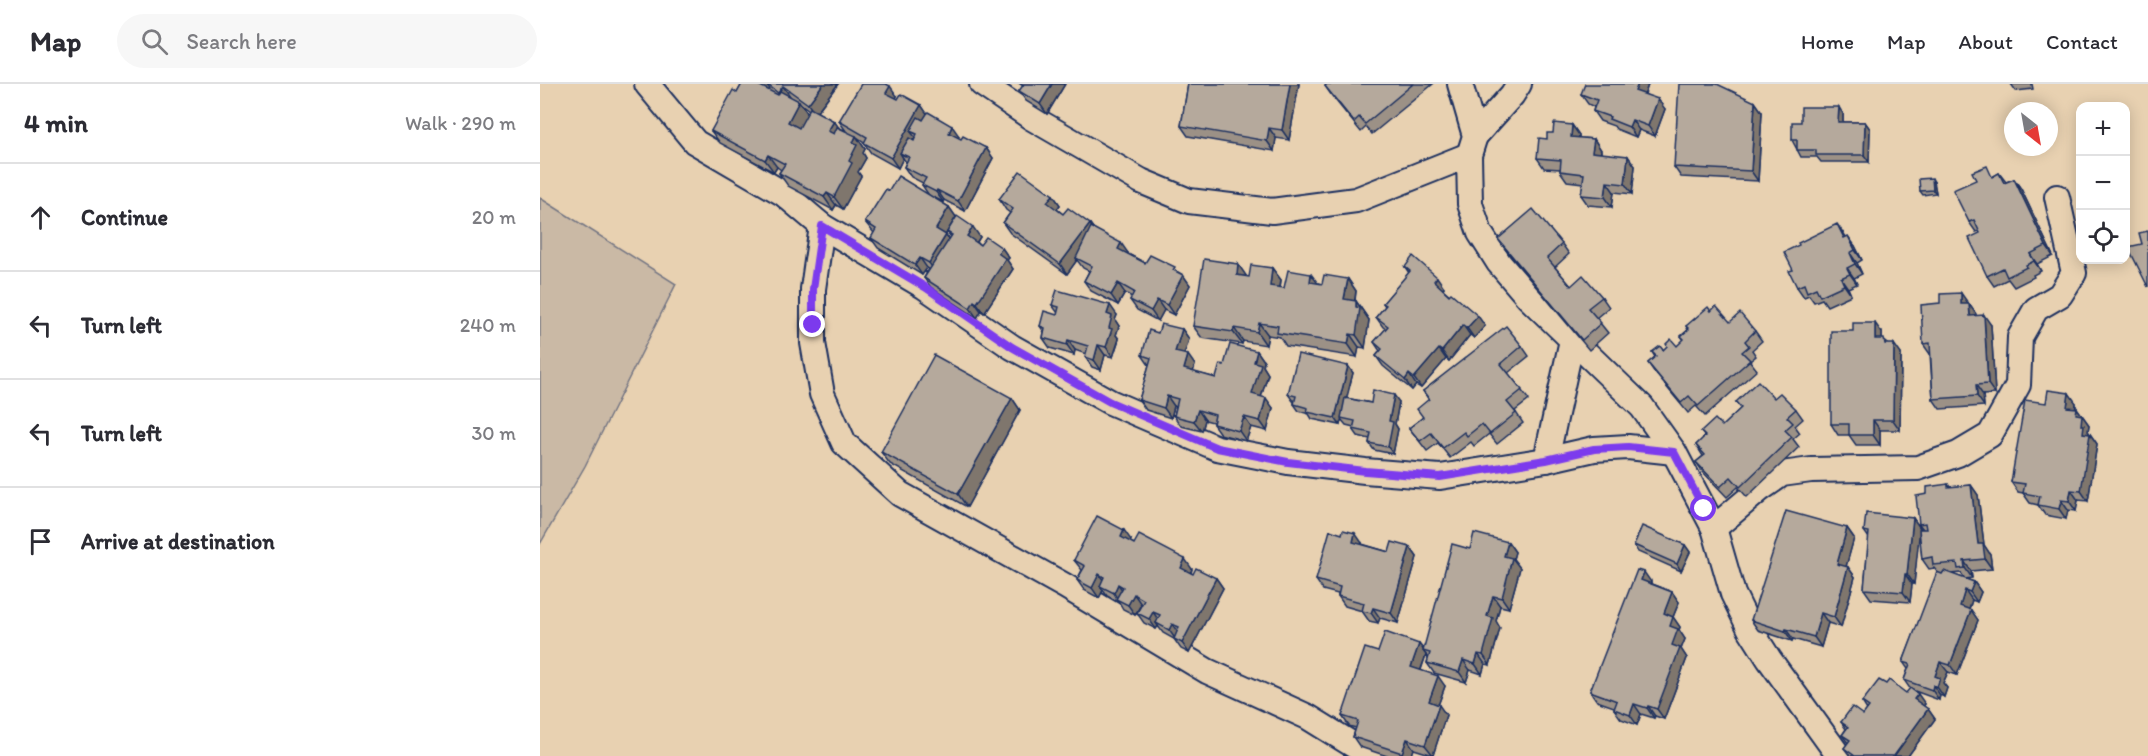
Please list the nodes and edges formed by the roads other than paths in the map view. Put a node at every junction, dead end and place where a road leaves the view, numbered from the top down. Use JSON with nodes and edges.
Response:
{"nodes":[{"id":1,"x":647,"y":84,"type":"edge"},
{"id":2,"x":982,"y":84,"type":"edge"},
{"id":3,"x":1460,"y":84,"type":"edge"},
{"id":4,"x":1519,"y":84,"type":"edge"},
{"id":5,"x":1472,"y":146,"type":"junction"},
{"id":6,"x":2057,"y":197,"type":"dead end"},
{"id":7,"x":822,"y":226,"type":"junction"},
{"id":8,"x":1572,"y":340,"type":"junction"},
{"id":9,"x":1674,"y":452,"type":"junction"},
{"id":10,"x":1546,"y":460,"type":"junction"},
{"id":11,"x":1714,"y":528,"type":"junction"},
{"id":12,"x":1371,"y":756,"type":"edge"},
{"id":13,"x":1839,"y":756,"type":"edge"}],
"edges":[{"from":1,"to":7,"type":"street"},
{"from":2,"to":5,"type":"street"},
{"from":3,"to":5,"type":"street"},
{"from":4,"to":5,"type":"street"},
{"from":5,"to":8,"type":"street"},
{"from":6,"to":11,"type":"street"},
{"from":7,"to":10,"type":"street"},
{"from":7,"to":12,"type":"street"},
{"from":8,"to":9,"type":"street"},
{"from":8,"to":10,"type":"street"},
{"from":9,"to":10,"type":"street"},
{"from":9,"to":11,"type":"street"},
{"from":11,"to":13,"type":"street"}]}
